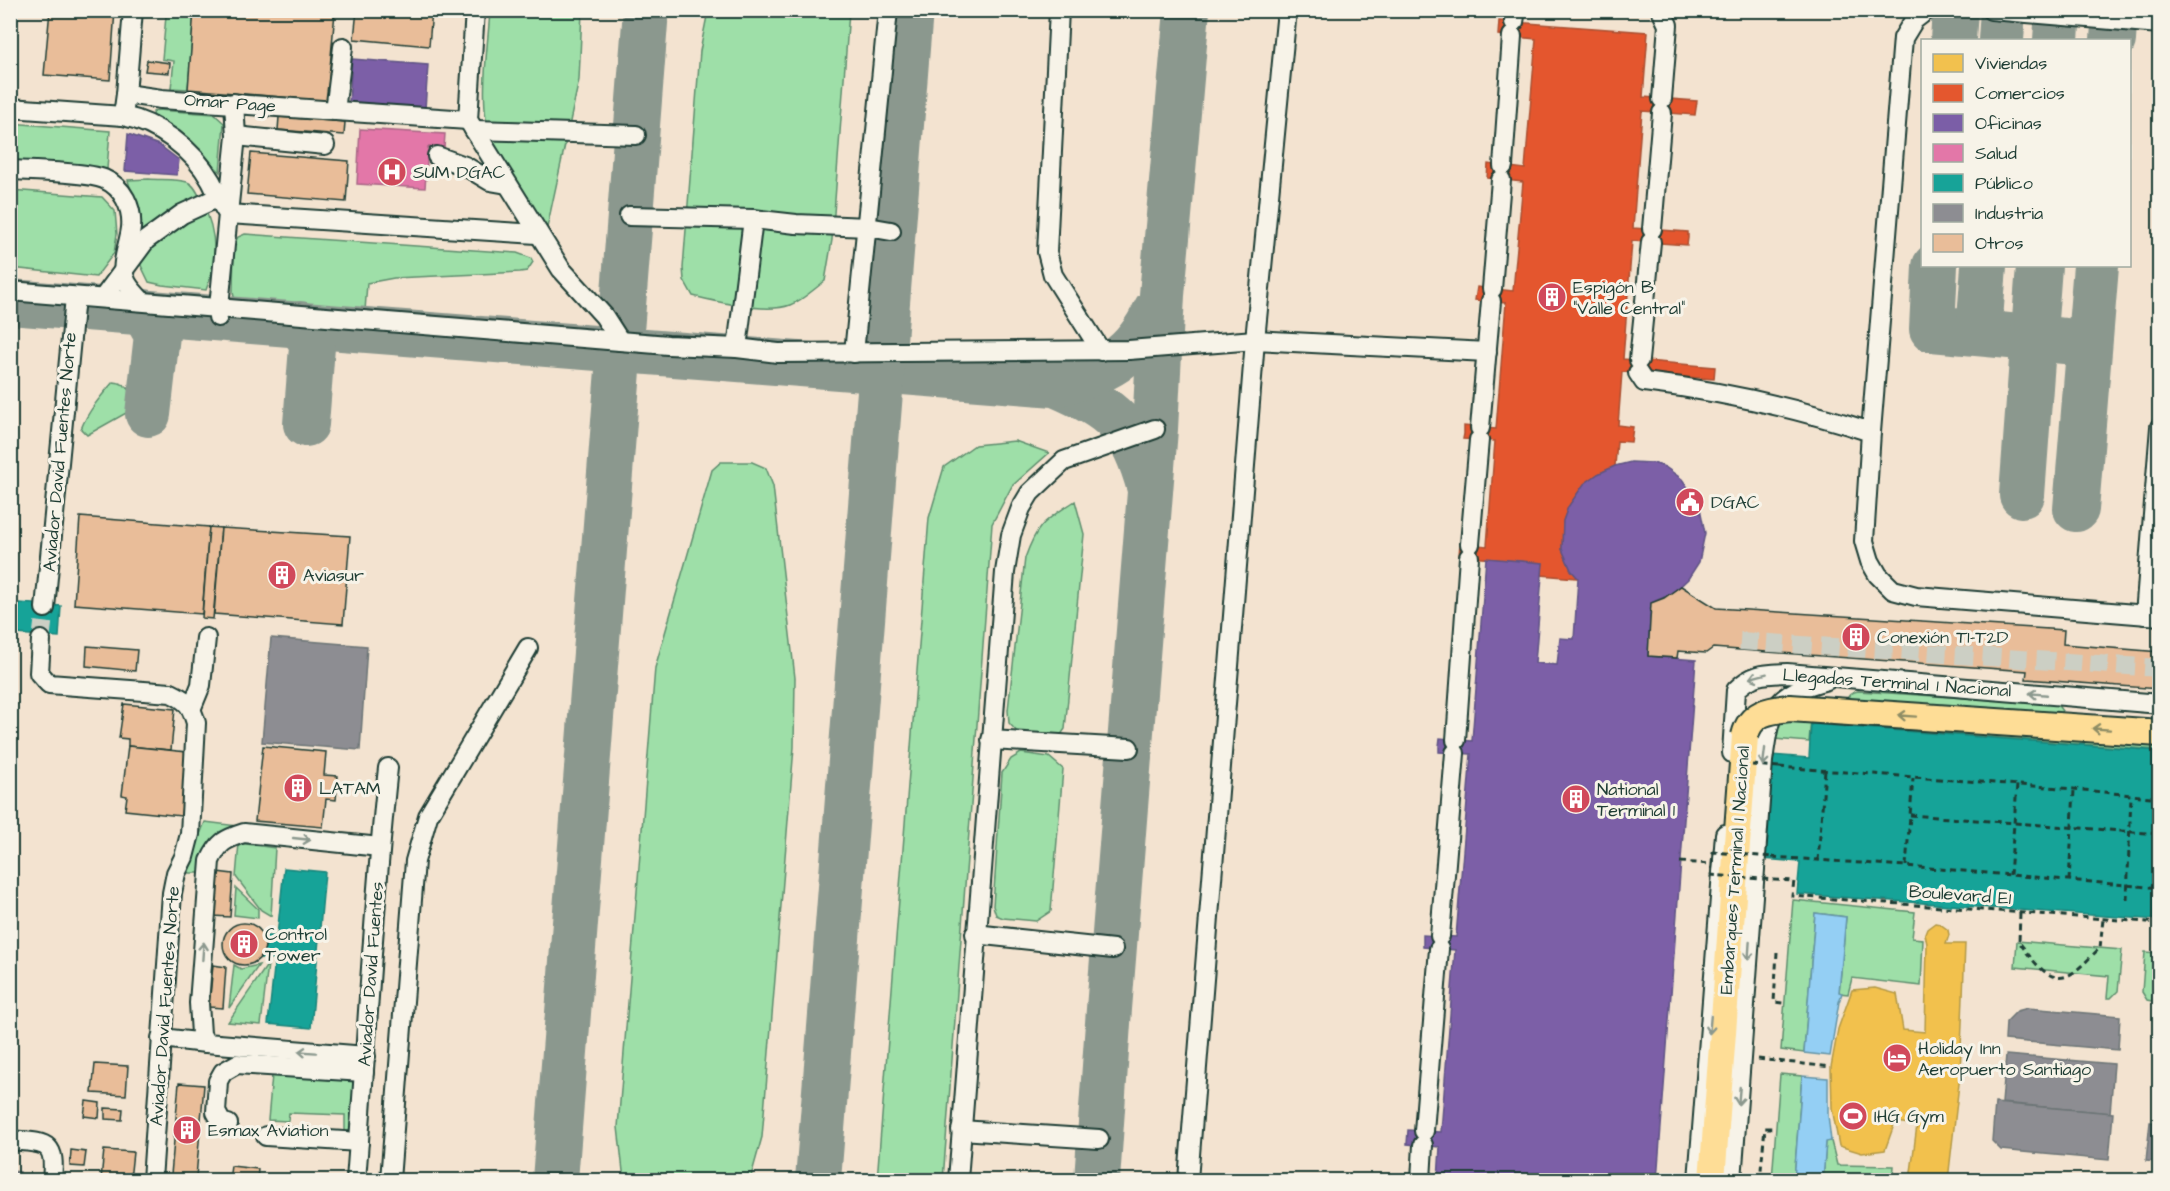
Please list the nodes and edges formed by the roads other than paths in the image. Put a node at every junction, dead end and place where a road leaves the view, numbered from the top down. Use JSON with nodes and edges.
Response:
{"nodes":[{"id":1,"x":133,"y":10,"type":"edge"},
{"id":2,"x":475,"y":10,"type":"edge"},
{"id":3,"x":888,"y":10,"type":"edge"},
{"id":4,"x":1059,"y":10,"type":"edge"},
{"id":5,"x":1287,"y":10,"type":"edge"},
{"id":6,"x":1661,"y":10,"type":"edge"},
{"id":7,"x":1927,"y":10,"type":"edge"},
{"id":8,"x":1991,"y":10,"type":"edge"},
{"id":9,"x":2124,"y":10,"type":"edge"},
{"id":10,"x":1514,"y":23,"type":"edge"},
{"id":11,"x":2154,"y":23,"type":"edge"},
{"id":12,"x":343,"y":47,"type":"dead end"},
{"id":13,"x":126,"y":94,"type":"junction"},
{"id":14,"x":234,"y":102,"type":"junction"},
{"id":15,"x":10,"y":108,"type":"edge"},
{"id":16,"x":335,"y":111,"type":"junction"},
{"id":17,"x":123,"y":116,"type":"junction"},
{"id":18,"x":471,"y":125,"type":"junction"},
{"id":19,"x":636,"y":135,"type":"dead end"},
{"id":20,"x":236,"y":136,"type":"junction"},
{"id":21,"x":325,"y":145,"type":"dead end"},
{"id":22,"x":437,"y":156,"type":"dead end"},
{"id":23,"x":10,"y":170,"type":"edge"},
{"id":24,"x":507,"y":184,"type":"junction"},
{"id":25,"x":219,"y":197,"type":"junction"},
{"id":26,"x":228,"y":214,"type":"junction"},
{"id":27,"x":629,"y":216,"type":"dead end"},
{"id":28,"x":753,"y":219,"type":"junction"},
{"id":29,"x":868,"y":227,"type":"junction"},
{"id":30,"x":891,"y":231,"type":"dead end"},
{"id":31,"x":537,"y":234,"type":"junction"},
{"id":32,"x":123,"y":270,"type":"junction"},
{"id":33,"x":10,"y":291,"type":"edge"},
{"id":34,"x":75,"y":297,"type":"junction"},
{"id":35,"x":103,"y":298,"type":"junction"},
{"id":36,"x":142,"y":301,"type":"junction"},
{"id":37,"x":218,"y":313,"type":"junction"},
{"id":38,"x":1255,"y":340,"type":"junction"},
{"id":39,"x":620,"y":341,"type":"junction"},
{"id":40,"x":737,"y":348,"type":"junction"},
{"id":41,"x":1101,"y":351,"type":"junction"},
{"id":42,"x":1487,"y":351,"type":"junction"},
{"id":43,"x":854,"y":353,"type":"junction"},
{"id":44,"x":2160,"y":427,"type":"edge"},
{"id":45,"x":1155,"y":429,"type":"dead end"},
{"id":46,"x":1871,"y":432,"type":"junction"},
{"id":47,"x":45,"y":608,"type":"tunnel mouth"},
{"id":48,"x":2152,"y":616,"type":"edge"},
{"id":49,"x":206,"y":638,"type":"dead end"},
{"id":50,"x":41,"y":640,"type":"tunnel mouth"},
{"id":51,"x":528,"y":648,"type":"dead end"},
{"id":52,"x":1837,"y":678,"type":"junction"},
{"id":53,"x":2160,"y":704,"type":"edge"},
{"id":54,"x":192,"y":707,"type":"junction"},
{"id":55,"x":2160,"y":734,"type":"edge"},
{"id":56,"x":991,"y":740,"type":"junction"},
{"id":57,"x":1129,"y":748,"type":"dead end"},
{"id":58,"x":388,"y":768,"type":"dead end"},
{"id":59,"x":380,"y":847,"type":"junction"},
{"id":60,"x":975,"y":934,"type":"junction"},
{"id":61,"x":1113,"y":949,"type":"dead end"},
{"id":62,"x":199,"y":1024,"type":"junction"},
{"id":63,"x":169,"y":1039,"type":"junction"},
{"id":64,"x":206,"y":1043,"type":"junction"},
{"id":65,"x":365,"y":1064,"type":"junction"},
{"id":66,"x":228,"y":1124,"type":"dead end"},
{"id":67,"x":961,"y":1130,"type":"junction"},
{"id":68,"x":266,"y":1137,"type":"dead end"},
{"id":69,"x":1099,"y":1139,"type":"dead end"},
{"id":70,"x":10,"y":1140,"type":"edge"},
{"id":71,"x":359,"y":1142,"type":"junction"},
{"id":72,"x":52,"y":1180,"type":"edge"},
{"id":73,"x":152,"y":1180,"type":"edge"},
{"id":74,"x":356,"y":1180,"type":"edge"},
{"id":75,"x":390,"y":1180,"type":"edge"},
{"id":76,"x":958,"y":1180,"type":"edge"},
{"id":77,"x":1188,"y":1180,"type":"edge"},
{"id":78,"x":1421,"y":1180,"type":"edge"},
{"id":79,"x":1698,"y":1180,"type":"edge"},
{"id":80,"x":1712,"y":1180,"type":"edge"},
{"id":81,"x":1732,"y":1180,"type":"edge"}],
"edges":[{"from":1,"to":13,"type":"street"},
{"from":2,"to":18,"type":"street"},
{"from":3,"to":29,"type":"street"},
{"from":4,"to":41,"type":"street"},
{"from":5,"to":38,"type":"street"},
{"from":6,"to":46,"type":"street"},
{"from":7,"to":46,"type":"street"},
{"from":8,"to":11,"type":"street"},
{"from":9,"to":11,"type":"street"},
{"from":10,"to":42,"type":"street"},
{"from":12,"to":16,"type":"street"},
{"from":13,"to":14,"type":"street","name":"Omar Page"},
{"from":13,"to":17,"type":"street"},
{"from":14,"to":16,"type":"street","name":"Omar Page"},
{"from":14,"to":20,"type":"street"},
{"from":15,"to":17,"type":"street"},
{"from":16,"to":18,"type":"street","name":"Omar Page"},
{"from":17,"to":25,"type":"street"},
{"from":18,"to":19,"type":"street","name":"Omar Page"},
{"from":18,"to":24,"type":"street"},
{"from":20,"to":21,"type":"street"},
{"from":20,"to":26,"type":"street"},
{"from":22,"to":24,"type":"street"},
{"from":23,"to":32,"type":"street"},
{"from":24,"to":31,"type":"street"},
{"from":25,"to":26,"type":"street"},
{"from":25,"to":32,"type":"street"},
{"from":26,"to":31,"type":"street"},
{"from":26,"to":37,"type":"street"},
{"from":27,"to":28,"type":"street"},
{"from":28,"to":29,"type":"street"},
{"from":28,"to":40,"type":"street"},
{"from":29,"to":30,"type":"street"},
{"from":29,"to":43,"type":"street"},
{"from":31,"to":39,"type":"street"},
{"from":32,"to":35,"type":"street"},
{"from":32,"to":36,"type":"street"},
{"from":33,"to":34,"type":"street"},
{"from":34,"to":35,"type":"street"},
{"from":34,"to":47,"type":"street","name":"Aviador David Fuentes Norte"},
{"from":35,"to":36,"type":"street"},
{"from":36,"to":37,"type":"street"},
{"from":37,"to":39,"type":"street"},
{"from":38,"to":41,"type":"street"},
{"from":38,"to":42,"type":"street"},
{"from":38,"to":77,"type":"street"},
{"from":39,"to":40,"type":"street"},
{"from":40,"to":43,"type":"street"},
{"from":41,"to":43,"type":"street"},
{"from":42,"to":78,"type":"street"},
{"from":44,"to":48,"type":"street"},
{"from":45,"to":56,"type":"street"},
{"from":46,"to":48,"type":"street"},
{"from":49,"to":54,"type":"street"},
{"from":50,"to":54,"type":"street"},
{"from":51,"to":75,"type":"street"},
{"from":53,"to":52,"type":"street","name":"Llegadas Terminal 1 Nacional","one_way":true},
{"from":52,"to":79,"type":"street","name":"Llegadas Terminal 1 Nacional","one_way":true},
{"from":52,"to":81,"type":"street","one_way":true},
{"from":54,"to":63,"type":"street","name":"Aviador David Fuentes Norte"},
{"from":55,"to":80,"type":"highway","name":"Embarques Terminal 1 Nacional","one_way":true,"bridge":true},
{"from":56,"to":57,"type":"street"},
{"from":56,"to":60,"type":"street"},
{"from":58,"to":59,"type":"street","name":"Aviador David Fuentes"},
{"from":62,"to":59,"type":"street","one_way":true},
{"from":59,"to":65,"type":"street","name":"Aviador David Fuentes"},
{"from":60,"to":61,"type":"street"},
{"from":60,"to":67,"type":"street"},
{"from":62,"to":63,"type":"street"},
{"from":62,"to":64,"type":"street"},
{"from":63,"to":64,"type":"street"},
{"from":63,"to":73,"type":"street","name":"Aviador David Fuentes Norte"},
{"from":65,"to":64,"type":"street","one_way":true},
{"from":65,"to":66,"type":"street"},
{"from":65,"to":71,"type":"street","name":"Aviador David Fuentes"},
{"from":67,"to":69,"type":"street"},
{"from":67,"to":76,"type":"street"},
{"from":68,"to":71,"type":"street"},
{"from":70,"to":72,"type":"street"},
{"from":71,"to":74,"type":"street","name":"Aviador David Fuentes"}]}
